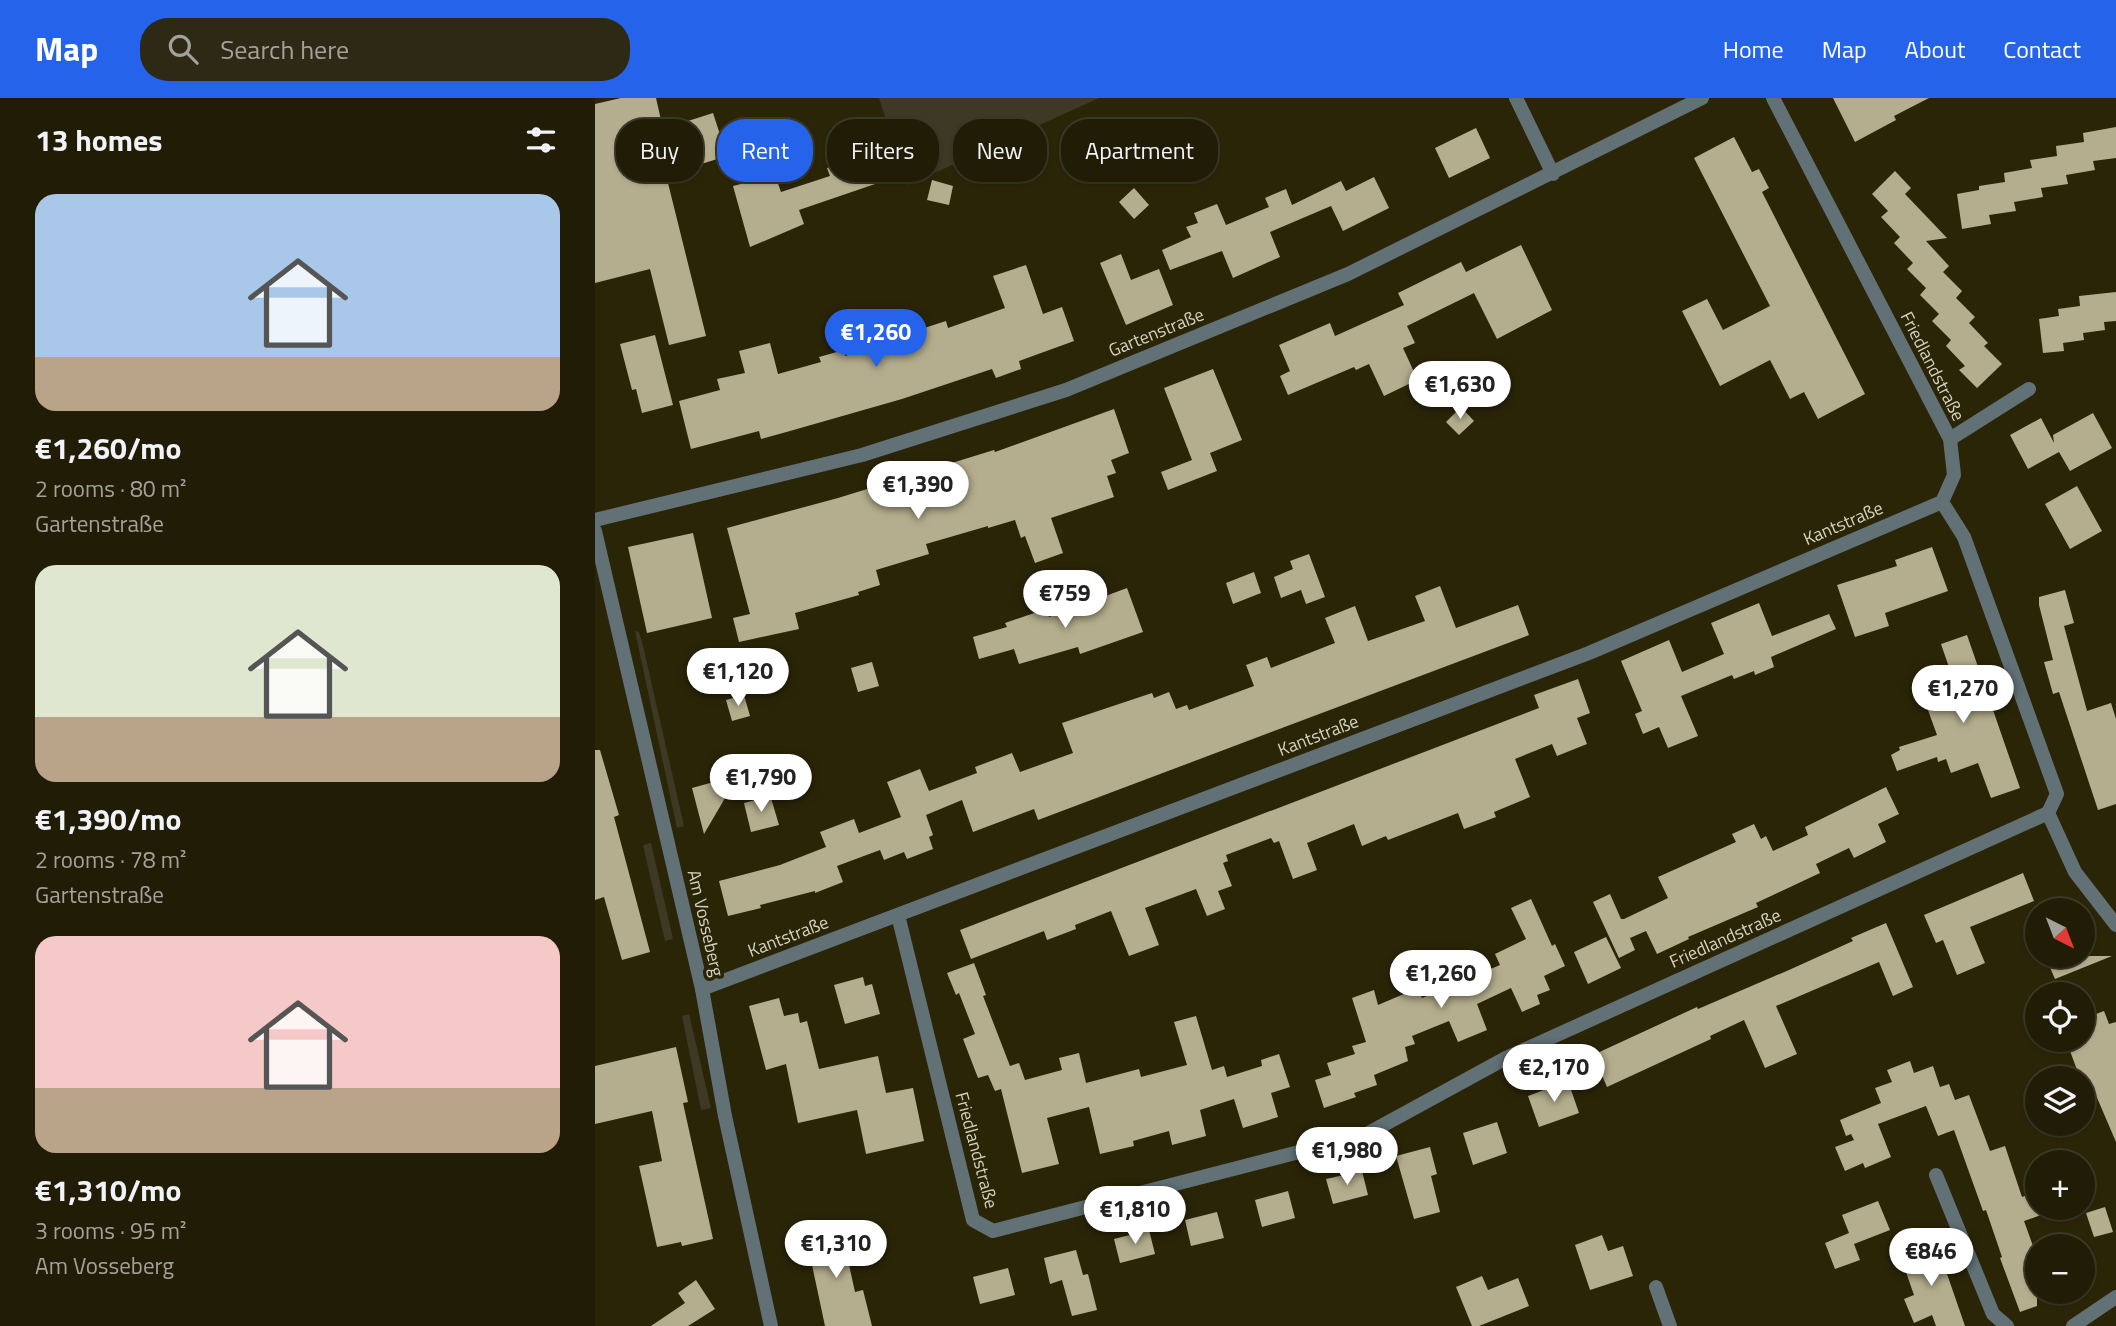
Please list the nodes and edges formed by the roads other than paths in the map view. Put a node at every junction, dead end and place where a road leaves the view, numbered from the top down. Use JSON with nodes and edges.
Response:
{"nodes":[{"id":1,"x":1516,"y":98,"type":"edge"},
{"id":2,"x":1702,"y":98,"type":"edge"},
{"id":3,"x":1773,"y":98,"type":"edge"},
{"id":4,"x":1553,"y":174,"type":"junction"},
{"id":5,"x":2029,"y":389,"type":"dead end"},
{"id":6,"x":1950,"y":439,"type":"junction"},
{"id":7,"x":1942,"y":502,"type":"junction"},
{"id":8,"x":595,"y":520,"type":"edge"},
{"id":9,"x":595,"y":531,"type":"edge"},
{"id":10,"x":2048,"y":813,"type":"junction"},
{"id":11,"x":898,"y":915,"type":"junction"},
{"id":12,"x":2116,"y":925,"type":"edge"},
{"id":13,"x":702,"y":989,"type":"junction"},
{"id":14,"x":1936,"y":1175,"type":"dead end"},
{"id":15,"x":1656,"y":1287,"type":"dead end"},
{"id":16,"x":2116,"y":1297,"type":"edge"},
{"id":17,"x":771,"y":1326,"type":"edge"},
{"id":18,"x":1670,"y":1326,"type":"edge"},
{"id":19,"x":2007,"y":1326,"type":"edge"},
{"id":20,"x":2073,"y":1326,"type":"edge"}],
"edges":[{"from":1,"to":4,"type":"street"},
{"from":2,"to":4,"type":"street","name":"Gartenstraße"},
{"from":3,"to":6,"type":"street","name":"Friedlandstraße"},
{"from":4,"to":8,"type":"street","name":"Gartenstraße"},
{"from":5,"to":6,"type":"street"},
{"from":6,"to":7,"type":"street","name":"Friedlandstraße"},
{"from":7,"to":10,"type":"street"},
{"from":7,"to":11,"type":"street","name":"Kantstraße"},
{"from":9,"to":13,"type":"street","name":"Am Vosseberg"},
{"from":10,"to":11,"type":"street","name":"Friedlandstraße"},
{"from":10,"to":12,"type":"street"},
{"from":11,"to":13,"type":"street","name":"Kantstraße"},
{"from":13,"to":17,"type":"street","name":"Am Vosseberg"},
{"from":14,"to":19,"type":"street"},
{"from":15,"to":18,"type":"street"},
{"from":16,"to":20,"type":"street"}]}
